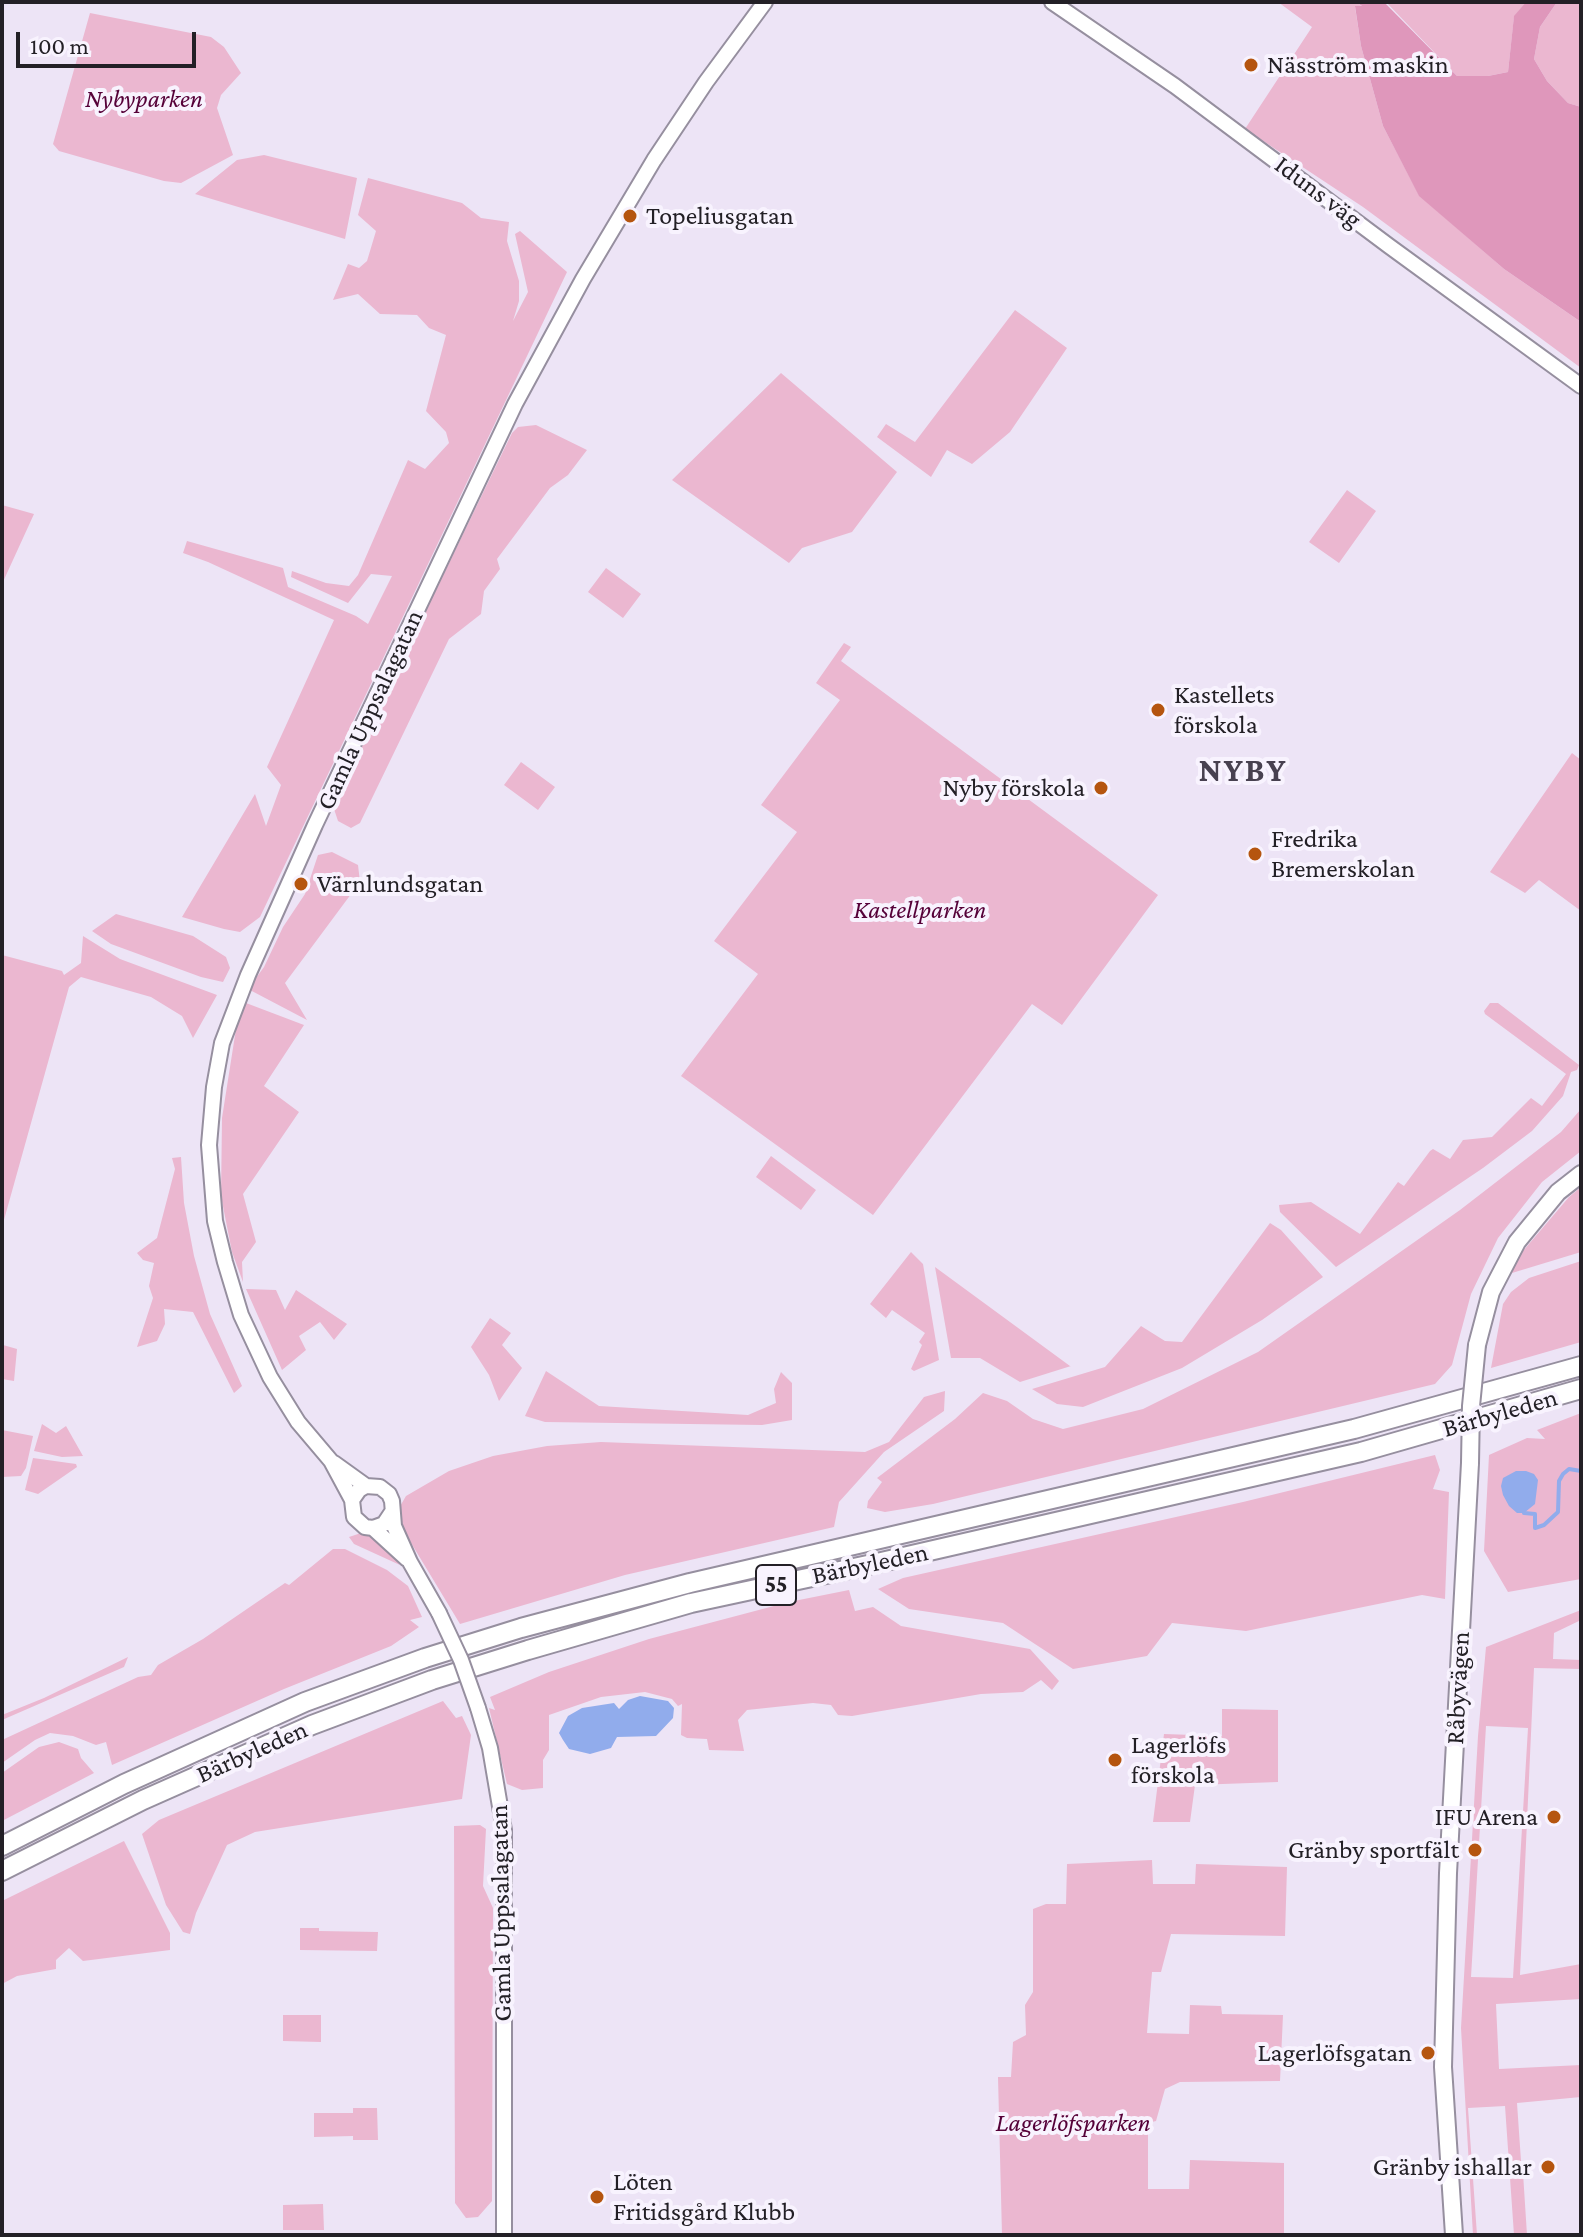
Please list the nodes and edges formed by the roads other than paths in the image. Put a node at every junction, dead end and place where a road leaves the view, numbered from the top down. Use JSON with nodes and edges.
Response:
{"nodes":[{"id":1,"x":765,"y":2,"type":"edge"},
{"id":2,"x":1052,"y":2,"type":"edge"},
{"id":3,"x":1581,"y":386,"type":"edge"},
{"id":4,"x":1581,"y":1174,"type":"edge"},
{"id":5,"x":1581,"y":1366,"type":"edge"},
{"id":6,"x":1581,"y":1389,"type":"edge"},
{"id":7,"x":331,"y":1461,"type":"junction"},
{"id":8,"x":366,"y":1486,"type":"junction"},
{"id":9,"x":352,"y":1500,"type":"junction"},
{"id":10,"x":392,"y":1512,"type":"junction"},
{"id":11,"x":373,"y":1528,"type":"junction"},
{"id":12,"x":410,"y":1562,"type":"junction"},
{"id":13,"x":2,"y":1846,"type":"edge"},
{"id":14,"x":2,"y":1871,"type":"edge"},
{"id":15,"x":504,"y":2235,"type":"edge"},
{"id":16,"x":1454,"y":2235,"type":"edge"}],
"edges":[{"from":1,"to":7,"type":"street","name":"Gamla Uppsalagatan"},
{"from":2,"to":3,"type":"street","name":"Iduns väg"},
{"from":4,"to":16,"type":"main road","name":"Råbyvägen","bridge":true},
{"from":5,"to":13,"type":"main road","name":"Bärbyleden","number":"55"},
{"from":6,"to":14,"type":"main road","name":"Bärbyleden","number":"55"},
{"from":7,"to":8,"type":"street","name":"Gamla Uppsalagatan"},
{"from":7,"to":9,"type":"street","name":"Gamla Uppsalagatan"},
{"from":8,"to":9,"type":"street"},
{"from":8,"to":10,"type":"street"},
{"from":9,"to":11,"type":"street"},
{"from":10,"to":11,"type":"street"},
{"from":10,"to":12,"type":"street","name":"Gamla Uppsalagatan"},
{"from":11,"to":12,"type":"street","name":"Gamla Uppsalagatan"},
{"from":12,"to":15,"type":"street","name":"Gamla Uppsalagatan","bridge":true}]}
